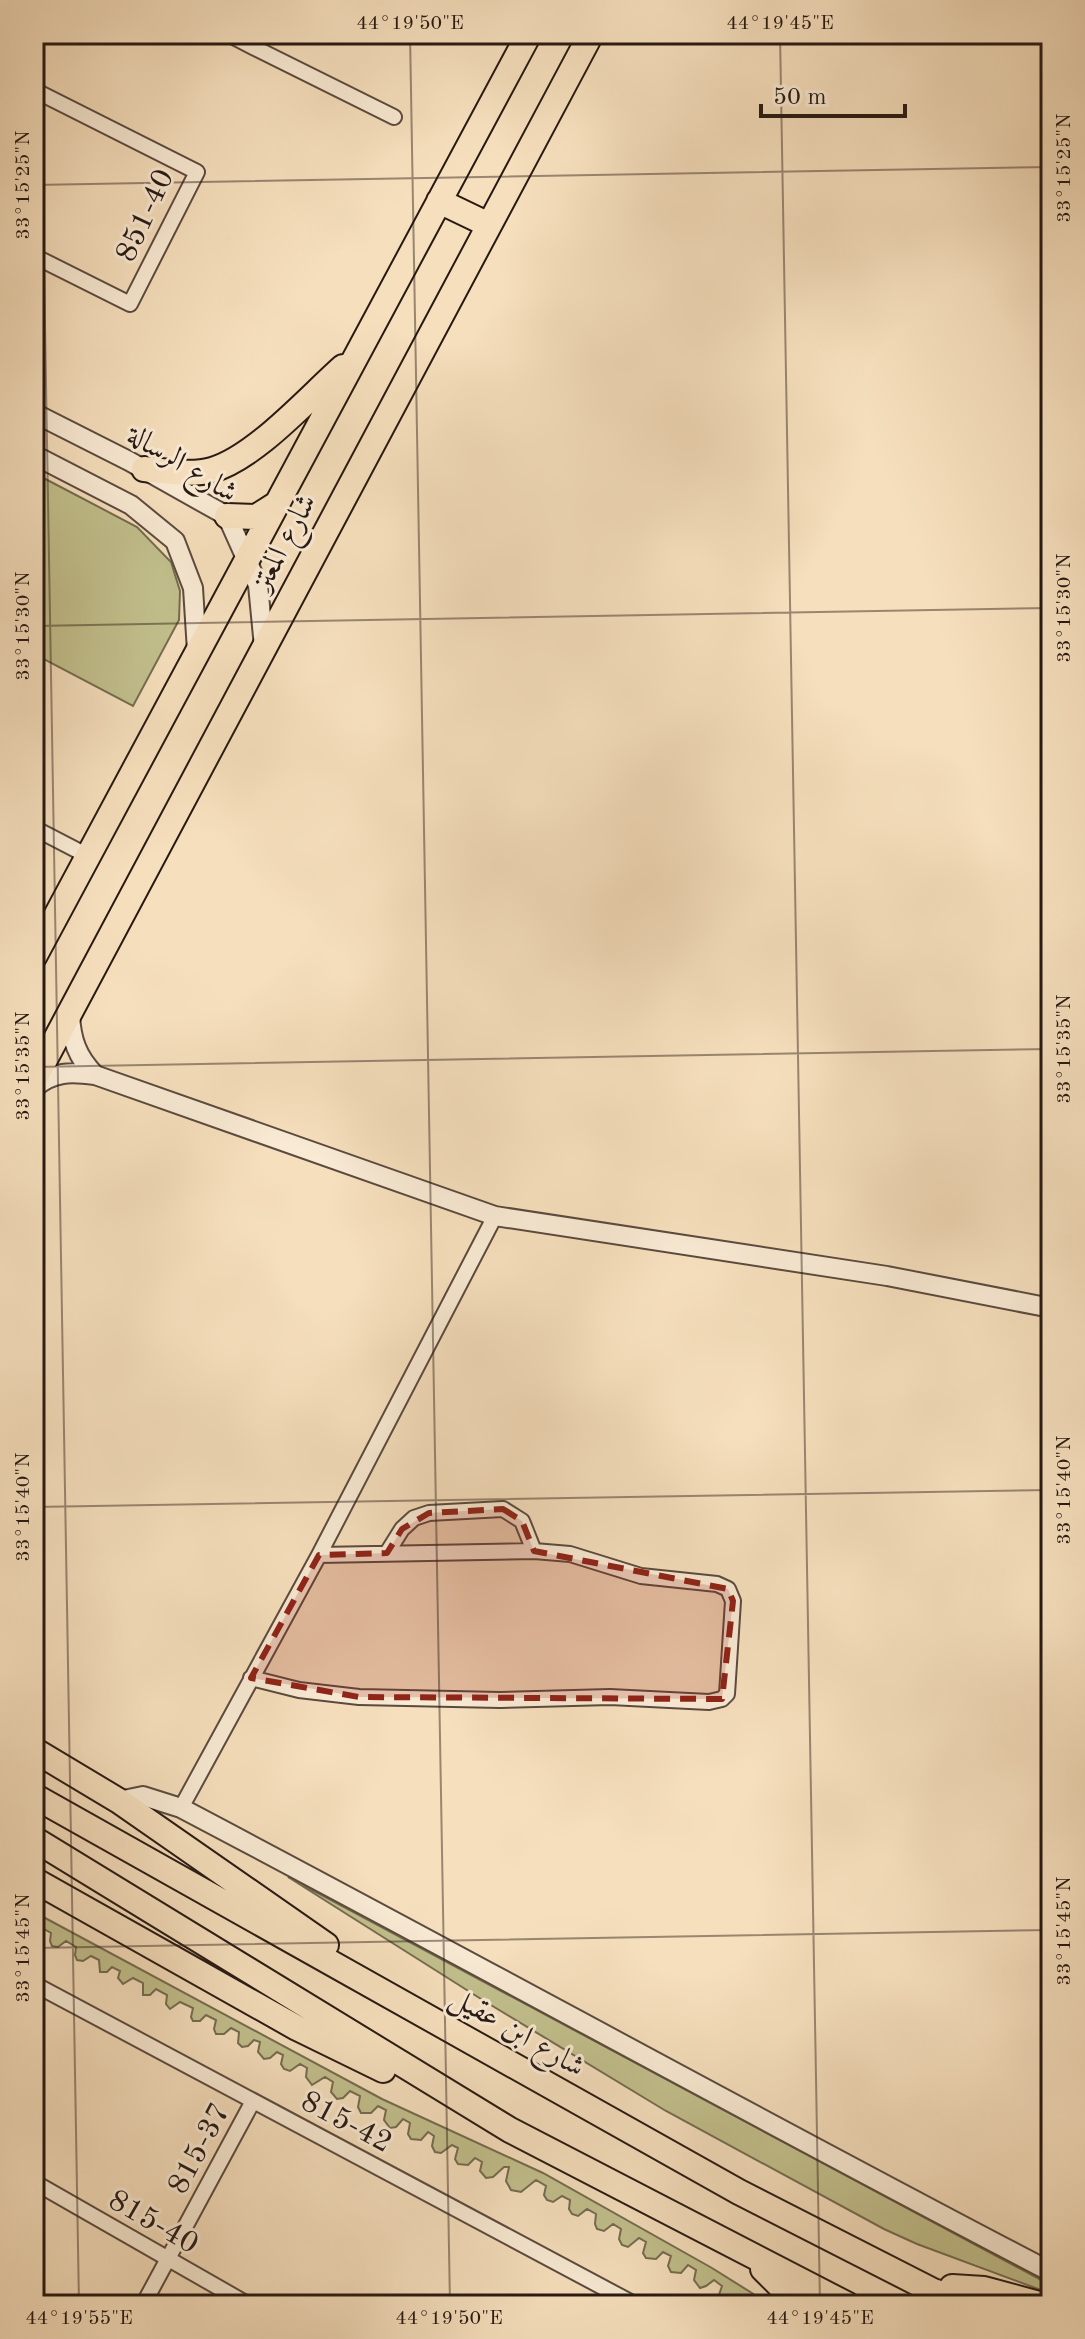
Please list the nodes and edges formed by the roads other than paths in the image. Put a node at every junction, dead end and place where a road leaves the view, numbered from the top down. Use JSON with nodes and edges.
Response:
{"nodes":[{"id":1,"x":228,"y":34,"type":"edge"},
{"id":2,"x":529,"y":34,"type":"edge"},
{"id":3,"x":591,"y":34,"type":"edge"},
{"id":4,"x":258,"y":41,"type":"edge"},
{"id":5,"x":34,"y":90,"type":"edge"},
{"id":6,"x":394,"y":117,"type":"dead end"},
{"id":7,"x":439,"y":201,"type":"junction"},
{"id":8,"x":489,"y":225,"type":"junction"},
{"id":9,"x":34,"y":256,"type":"edge"},
{"id":10,"x":356,"y":355,"type":"junction"},
{"id":11,"x":34,"y":413,"type":"edge"},
{"id":12,"x":34,"y":455,"type":"edge"},
{"id":13,"x":144,"y":469,"type":"junction"},
{"id":14,"x":278,"y":503,"type":"junction"},
{"id":15,"x":227,"y":516,"type":"junction"},
{"id":16,"x":248,"y":559,"type":"junction"},
{"id":17,"x":264,"y":647,"type":"junction"},
{"id":18,"x":197,"y":651,"type":"junction"},
{"id":19,"x":34,"y":828,"type":"edge"},
{"id":20,"x":88,"y":856,"type":"junction"},
{"id":21,"x":34,"y":957,"type":"edge"},
{"id":22,"x":70,"y":1013,"type":"junction"},
{"id":23,"x":95,"y":1075,"type":"junction"},
{"id":24,"x":34,"y":1080,"type":"edge"},
{"id":25,"x":34,"y":1088,"type":"edge"},
{"id":26,"x":495,"y":1216,"type":"junction"},
{"id":27,"x":1051,"y":1308,"type":"edge"},
{"id":28,"x":534,"y":1551,"type":"junction"},
{"id":29,"x":387,"y":1553,"type":"junction"},
{"id":30,"x":319,"y":1555,"type":"junction"},
{"id":31,"x":251,"y":1678,"type":"junction"},
{"id":32,"x":34,"y":1750,"type":"edge"},
{"id":33,"x":34,"y":1796,"type":"edge"},
{"id":34,"x":119,"y":1801,"type":"junction"},
{"id":35,"x":181,"y":1808,"type":"junction"},
{"id":36,"x":34,"y":1839,"type":"edge"},
{"id":37,"x":34,"y":1880,"type":"edge"},
{"id":38,"x":34,"y":1984,"type":"edge"},
{"id":39,"x":416,"y":2009,"type":"junction"},
{"id":40,"x":253,"y":2101,"type":"junction"},
{"id":41,"x":510,"y":2130,"type":"junction"},
{"id":42,"x":34,"y":2182,"type":"edge"},
{"id":43,"x":745,"y":2250,"type":"junction"},
{"id":44,"x":168,"y":2259,"type":"junction"},
{"id":45,"x":1051,"y":2272,"type":"edge"},
{"id":46,"x":933,"y":2291,"type":"junction"},
{"id":47,"x":143,"y":2305,"type":"edge"},
{"id":48,"x":249,"y":2305,"type":"edge"},
{"id":49,"x":636,"y":2305,"type":"edge"},
{"id":50,"x":799,"y":2305,"type":"edge"},
{"id":51,"x":848,"y":2305,"type":"edge"},
{"id":52,"x":977,"y":2305,"type":"edge"},
{"id":53,"x":1043,"y":2305,"type":"edge"}],
"edges":[{"from":1,"to":4,"type":"street"},
{"from":2,"to":7,"type":"main road","name":"شارع المعتز"},
{"from":3,"to":8,"type":"main road","name":"شارع المعتز"},
{"from":4,"to":6,"type":"street"},
{"from":5,"to":9,"type":"street","name":"851-40"},
{"from":7,"to":8,"type":"main road"},
{"from":7,"to":10,"type":"main road","name":"شارع المعتز"},
{"from":8,"to":17,"type":"main road","name":"شارع المعتز"},
{"from":10,"to":13,"type":"main road"},
{"from":10,"to":14,"type":"main road","name":"شارع المعتز"},
{"from":11,"to":13,"type":"street","name":"شارع الرسالة"},
{"from":12,"to":18,"type":"street","name":"شارع الرسالة"},
{"from":13,"to":15,"type":"street","name":"شارع الرسالة"},
{"from":14,"to":15,"type":"main road"},
{"from":14,"to":16,"type":"main road","name":"شارع المعتز"},
{"from":15,"to":16,"type":"street","name":"شارع الرسالة"},
{"from":16,"to":17,"type":"street","name":"شارع الرسالة"},
{"from":16,"to":18,"type":"main road","name":"شارع المعتز"},
{"from":17,"to":22,"type":"main road","name":"شارع المعتز"},
{"from":18,"to":20,"type":"main road","name":"شارع المعتز"},
{"from":19,"to":20,"type":"street"},
{"from":20,"to":21,"type":"main road","name":"شارع المعتز"},
{"from":22,"to":23,"type":"street"},
{"from":22,"to":24,"type":"main road","name":"شارع المعتز"},
{"from":23,"to":25,"type":"street"},
{"from":23,"to":26,"type":"street"},
{"from":26,"to":27,"type":"street"},
{"from":26,"to":30,"type":"street"},
{"from":28,"to":29,"type":"street"},
{"from":28,"to":29,"type":"street"},
{"from":28,"to":31,"type":"street"},
{"from":29,"to":30,"type":"street"},
{"from":30,"to":31,"type":"street"},
{"from":31,"to":35,"type":"street"},
{"from":32,"to":34,"type":"main road"},
{"from":33,"to":39,"type":"main road","name":"شارع ابن عقيل"},
{"from":34,"to":35,"type":"street"},
{"from":34,"to":39,"type":"main road"},
{"from":35,"to":45,"type":"street"},
{"from":36,"to":41,"type":"main road"},
{"from":37,"to":41,"type":"main road"},
{"from":38,"to":40,"type":"street","name":"815-42"},
{"from":39,"to":46,"type":"main road","name":"شارع ابن عقيل"},
{"from":40,"to":44,"type":"street","name":"815-37"},
{"from":40,"to":49,"type":"street","name":"815-42"},
{"from":41,"to":43,"type":"main road"},
{"from":42,"to":44,"type":"street","name":"815-40"},
{"from":43,"to":50,"type":"main road"},
{"from":43,"to":51,"type":"main road"},
{"from":44,"to":47,"type":"street","name":"815-37"},
{"from":44,"to":48,"type":"street","name":"815-40"},
{"from":46,"to":52,"type":"main road","name":"شارع ابن عقيل"},
{"from":46,"to":53,"type":"main road"}]}
